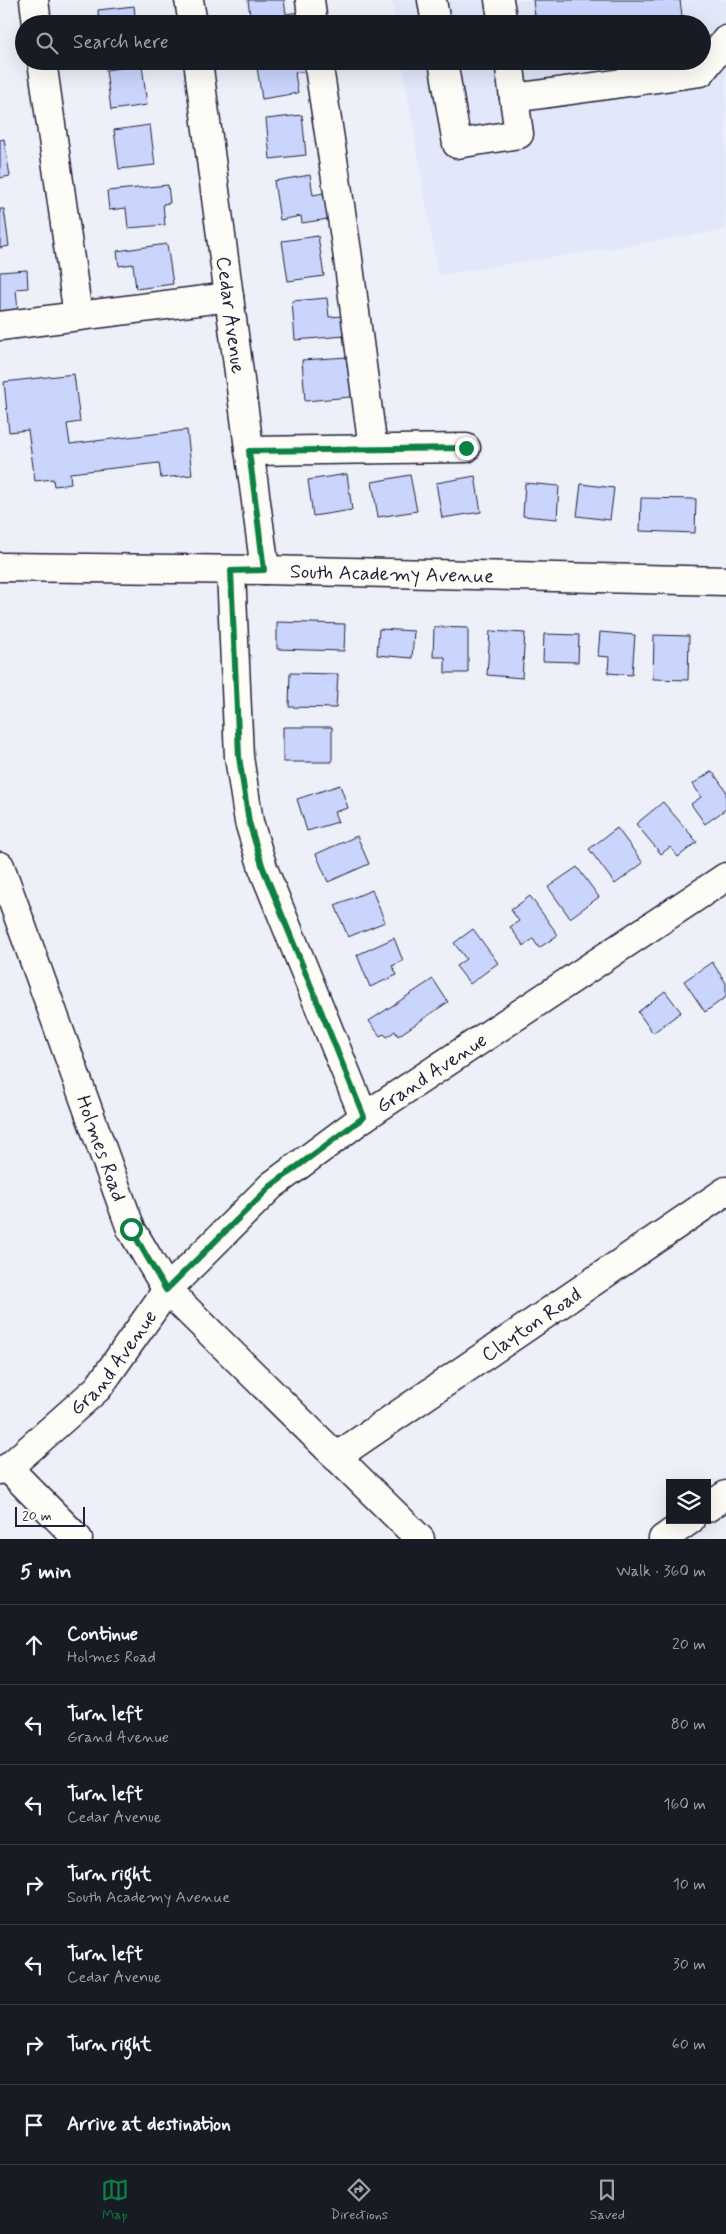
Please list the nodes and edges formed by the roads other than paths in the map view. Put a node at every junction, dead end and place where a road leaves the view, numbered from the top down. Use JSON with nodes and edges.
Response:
{"nodes":[{"id":1,"x":34,"y":0,"type":"edge"},
{"id":2,"x":190,"y":0,"type":"edge"},
{"id":3,"x":310,"y":0,"type":"edge"},
{"id":4,"x":432,"y":0,"type":"edge"},
{"id":5,"x":499,"y":0,"type":"edge"},
{"id":6,"x":36,"y":15,"type":"edge"},
{"id":7,"x":192,"y":15,"type":"edge"},
{"id":8,"x":312,"y":15,"type":"edge"},
{"id":9,"x":434,"y":15,"type":"edge"},
{"id":10,"x":501,"y":15,"type":"edge"},
{"id":11,"x":726,"y":40,"type":"edge"},
{"id":12,"x":711,"y":59,"type":"edge"},
{"id":13,"x":43,"y":70,"type":"edge"},
{"id":14,"x":199,"y":70,"type":"edge"},
{"id":15,"x":319,"y":70,"type":"edge"},
{"id":16,"x":445,"y":70,"type":"edge"},
{"id":17,"x":509,"y":70,"type":"edge"},
{"id":18,"x":703,"y":70,"type":"edge"},
{"id":19,"x":514,"y":98,"type":"junction"},
{"id":20,"x":228,"y":297,"type":"junction"},
{"id":21,"x":78,"y":316,"type":"junction"},
{"id":22,"x":0,"y":326,"type":"edge"},
{"id":23,"x":466,"y":448,"type":"dead end"},
{"id":24,"x":373,"y":449,"type":"junction"},
{"id":25,"x":249,"y":451,"type":"junction"},
{"id":26,"x":0,"y":567,"type":"edge"},
{"id":27,"x":264,"y":570,"type":"junction"},
{"id":28,"x":231,"y":571,"type":"junction"},
{"id":29,"x":726,"y":581,"type":"edge"},
{"id":30,"x":0,"y":866,"type":"edge"},
{"id":31,"x":726,"y":877,"type":"edge"},
{"id":32,"x":364,"y":1117,"type":"junction"},
{"id":33,"x":726,"y":1191,"type":"edge"},
{"id":34,"x":166,"y":1290,"type":"junction"},
{"id":35,"x":336,"y":1457,"type":"junction"},
{"id":36,"x":4,"y":1469,"type":"edge"},
{"id":37,"x":726,"y":1495,"type":"edge"},
{"id":38,"x":711,"y":1505,"type":"edge"},
{"id":39,"x":684,"y":1524,"type":"edge"},
{"id":40,"x":78,"y":1539,"type":"edge"},
{"id":41,"x":420,"y":1539,"type":"edge"},
{"id":42,"x":663,"y":1539,"type":"edge"}],
"edges":[{"from":1,"to":6,"type":"street"},
{"from":2,"to":7,"type":"street"},
{"from":3,"to":8,"type":"street"},
{"from":4,"to":9,"type":"street"},
{"from":5,"to":10,"type":"street"},
{"from":11,"to":12,"type":"street"},
{"from":13,"to":21,"type":"street"},
{"from":14,"to":20,"type":"street","name":"Cedar Avenue"},
{"from":15,"to":24,"type":"street"},
{"from":16,"to":19,"type":"street"},
{"from":17,"to":19,"type":"street"},
{"from":18,"to":19,"type":"street"},
{"from":20,"to":21,"type":"street"},
{"from":20,"to":25,"type":"street","name":"Cedar Avenue"},
{"from":21,"to":22,"type":"street"},
{"from":23,"to":24,"type":"street"},
{"from":24,"to":25,"type":"street"},
{"from":25,"to":27,"type":"street","name":"Cedar Avenue"},
{"from":26,"to":28,"type":"street","name":"South Academy Avenue"},
{"from":27,"to":28,"type":"street","name":"South Academy Avenue"},
{"from":27,"to":29,"type":"street","name":"South Academy Avenue"},
{"from":28,"to":32,"type":"street"},
{"from":30,"to":34,"type":"street","name":"Holmes Road"},
{"from":31,"to":32,"type":"street","name":"Grand Avenue"},
{"from":32,"to":34,"type":"street","name":"Grand Avenue"},
{"from":33,"to":35,"type":"street","name":"Clayton Road"},
{"from":34,"to":35,"type":"street","name":"Holmes Road"},
{"from":34,"to":36,"type":"street","name":"Grand Avenue"},
{"from":35,"to":41,"type":"street","name":"Holmes Road"},
{"from":36,"to":40,"type":"street"},
{"from":37,"to":38,"type":"street"},
{"from":39,"to":42,"type":"street"}]}
